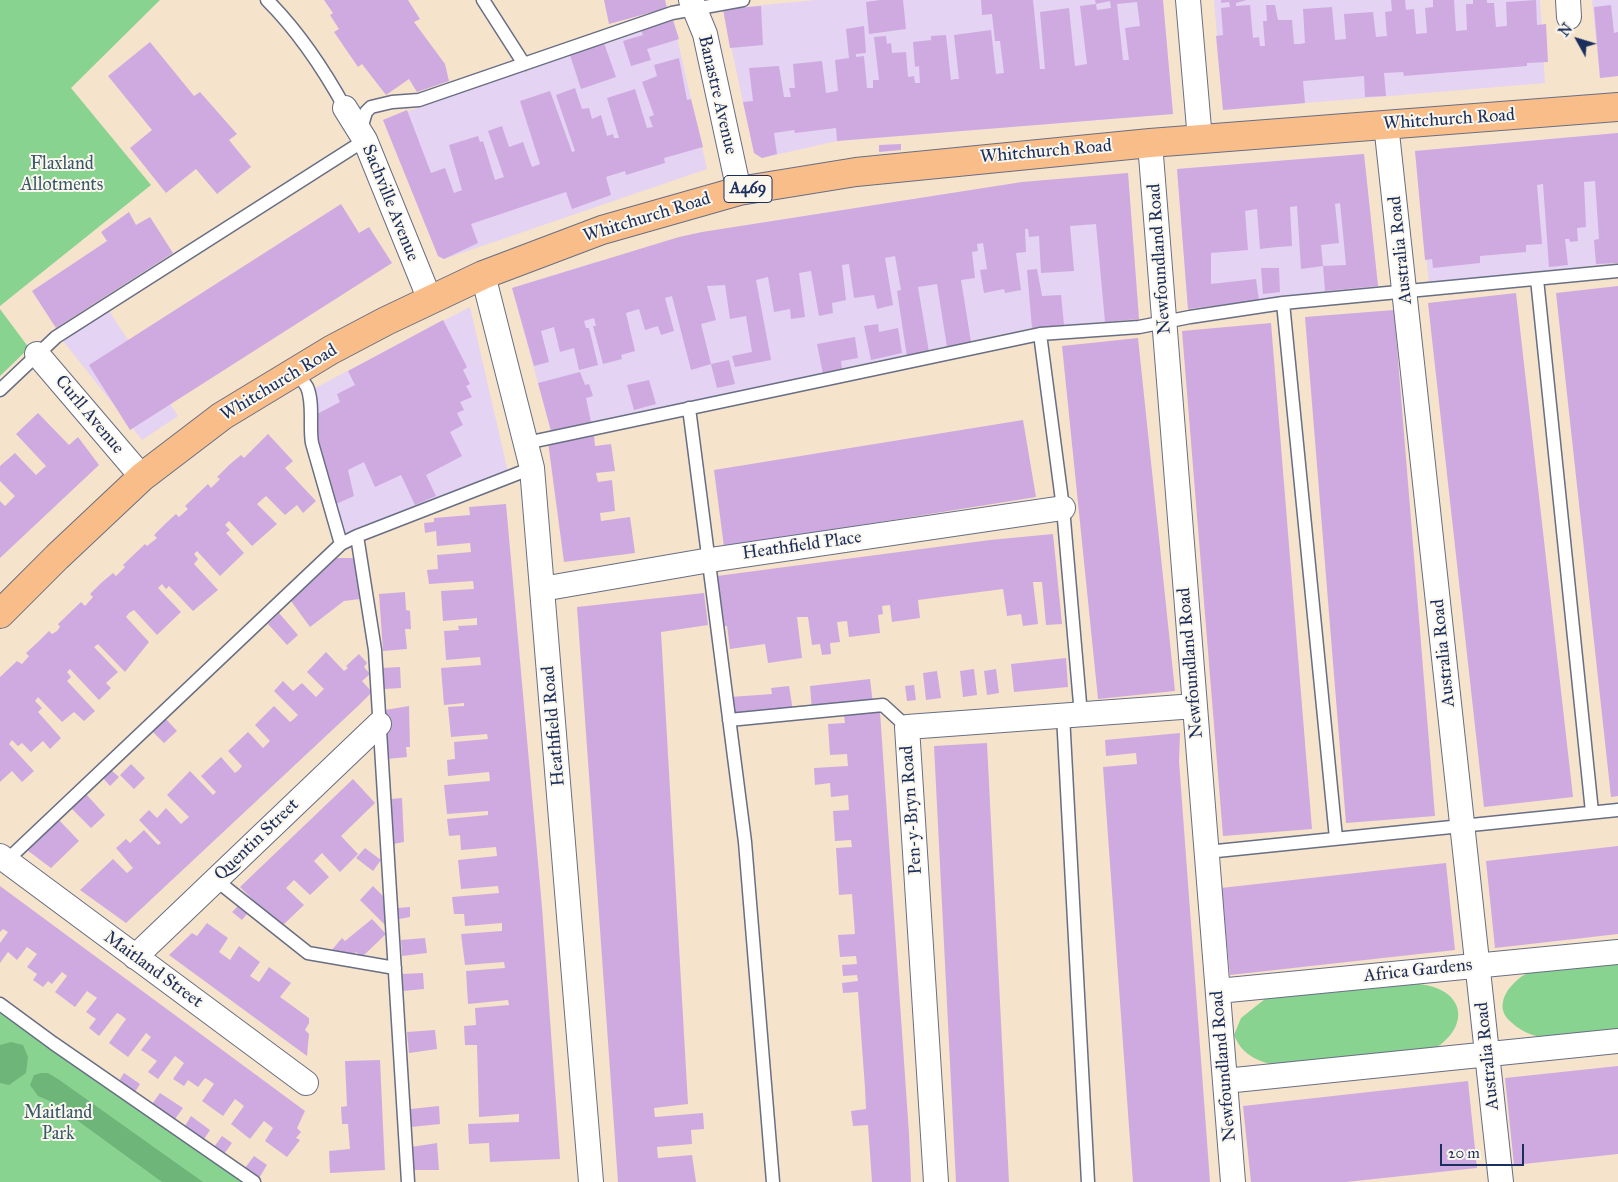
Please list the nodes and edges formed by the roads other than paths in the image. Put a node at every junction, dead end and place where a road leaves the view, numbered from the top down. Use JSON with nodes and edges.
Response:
{"nodes":[{"id":1,"x":267,"y":0,"type":"edge"},
{"id":2,"x":483,"y":0,"type":"edge"},
{"id":3,"x":744,"y":0,"type":"edge"},
{"id":4,"x":1188,"y":0,"type":"edge"},
{"id":5,"x":692,"y":4,"type":"edge"},
{"id":6,"x":524,"y":64,"type":"junction"},
{"id":7,"x":1618,"y":107,"type":"edge"},
{"id":8,"x":345,"y":108,"type":"joint"},
{"id":9,"x":1386,"y":124,"type":"junction"},
{"id":10,"x":362,"y":136,"type":"junction"},
{"id":11,"x":1200,"y":140,"type":"junction"},
{"id":12,"x":1150,"y":143,"type":"junction"},
{"id":13,"x":739,"y":190,"type":"junction"},
{"id":14,"x":1618,"y":271,"type":"edge"},
{"id":15,"x":484,"y":275,"type":"junction"},
{"id":16,"x":1537,"y":279,"type":"junction"},
{"id":17,"x":1405,"y":291,"type":"junction"},
{"id":18,"x":430,"y":300,"type":"junction"},
{"id":19,"x":1283,"y":303,"type":"junction"},
{"id":20,"x":1165,"y":322,"type":"junction"},
{"id":21,"x":1040,"y":334,"type":"junction"},
{"id":22,"x":37,"y":354,"type":"junction"},
{"id":23,"x":295,"y":371,"type":"junction"},
{"id":24,"x":0,"y":390,"type":"edge"},
{"id":25,"x":689,"y":408,"type":"junction"},
{"id":26,"x":526,"y":443,"type":"junction"},
{"id":27,"x":532,"y":468,"type":"junction"},
{"id":28,"x":142,"y":477,"type":"junction"},
{"id":29,"x":1063,"y":508,"type":"junction"},
{"id":30,"x":357,"y":536,"type":"junction"},
{"id":31,"x":341,"y":544,"type":"junction"},
{"id":32,"x":710,"y":560,"type":"junction"},
{"id":33,"x":542,"y":589,"type":"junction"},
{"id":34,"x":0,"y":614,"type":"edge"},
{"id":35,"x":1195,"y":706,"type":"junction"},
{"id":36,"x":1072,"y":715,"type":"junction"},
{"id":37,"x":729,"y":720,"type":"junction"},
{"id":38,"x":380,"y":724,"type":"junction"},
{"id":39,"x":907,"y":726,"type":"junction"},
{"id":40,"x":1618,"y":810,"type":"edge"},
{"id":41,"x":1592,"y":812,"type":"junction"},
{"id":42,"x":1463,"y":824,"type":"junction"},
{"id":43,"x":1336,"y":838,"type":"junction"},
{"id":44,"x":1207,"y":852,"type":"junction"},
{"id":45,"x":2,"y":861,"type":"edge"},
{"id":46,"x":216,"y":880,"type":"junction"},
{"id":47,"x":1618,"y":952,"type":"edge"},
{"id":48,"x":135,"y":957,"type":"junction"},
{"id":49,"x":1478,"y":965,"type":"junction"},
{"id":50,"x":395,"y":968,"type":"junction"},
{"id":51,"x":1218,"y":991,"type":"junction"},
{"id":52,"x":0,"y":1004,"type":"edge"},
{"id":53,"x":1618,"y":1041,"type":"edge"},
{"id":54,"x":1488,"y":1054,"type":"junction"},
{"id":55,"x":1225,"y":1081,"type":"junction"},
{"id":56,"x":306,"y":1083,"type":"dead end"},
{"id":57,"x":254,"y":1182,"type":"edge"},
{"id":58,"x":408,"y":1182,"type":"edge"},
{"id":59,"x":591,"y":1182,"type":"edge"},
{"id":60,"x":773,"y":1182,"type":"edge"},
{"id":61,"x":936,"y":1182,"type":"edge"},
{"id":62,"x":1088,"y":1182,"type":"edge"},
{"id":63,"x":1233,"y":1182,"type":"edge"},
{"id":64,"x":1500,"y":1182,"type":"edge"}],
"edges":[{"from":1,"to":8,"type":"lane"},
{"from":2,"to":6,"type":"lane"},
{"from":3,"to":5,"type":"lane"},
{"from":4,"to":11,"type":"street"},
{"from":5,"to":6,"type":"lane"},
{"from":5,"to":13,"type":"street","name":"Banastre Avenue"},
{"from":6,"to":10,"type":"lane"},
{"from":7,"to":9,"type":"main road","name":"Whitchurch Road","number":"A469"},
{"from":8,"to":10,"type":"street","name":"Sachville Avenue"},
{"from":9,"to":11,"type":"main road","name":"Whitchurch Road","number":"A469"},
{"from":9,"to":17,"type":"street","name":"Australia Road"},
{"from":10,"to":18,"type":"street","name":"Sachville Avenue"},
{"from":10,"to":22,"type":"lane"},
{"from":11,"to":12,"type":"main road","name":"Whitchurch Road","number":"A469"},
{"from":12,"to":13,"type":"main road","name":"Whitchurch Road","number":"A469"},
{"from":12,"to":20,"type":"street","name":"Newfoundland Road"},
{"from":13,"to":15,"type":"main road","name":"Whitchurch Road","number":"A469"},
{"from":14,"to":16,"type":"lane"},
{"from":15,"to":18,"type":"main road","name":"Whitchurch Road","number":"A469"},
{"from":15,"to":26,"type":"street","name":"Heathfield Road"},
{"from":16,"to":17,"type":"lane"},
{"from":16,"to":41,"type":"lane"},
{"from":17,"to":19,"type":"lane"},
{"from":17,"to":42,"type":"street","name":"Australia Road"},
{"from":18,"to":23,"type":"main road","name":"Whitchurch Road","number":"A469"},
{"from":19,"to":20,"type":"lane"},
{"from":19,"to":43,"type":"lane"},
{"from":20,"to":21,"type":"lane"},
{"from":20,"to":35,"type":"street","name":"Newfoundland Road"},
{"from":21,"to":25,"type":"lane"},
{"from":21,"to":29,"type":"lane"},
{"from":22,"to":24,"type":"lane"},
{"from":22,"to":28,"type":"street","name":"Curll Avenue"},
{"from":23,"to":28,"type":"main road","name":"Whitchurch Road","number":"A469"},
{"from":23,"to":31,"type":"lane"},
{"from":25,"to":26,"type":"lane"},
{"from":25,"to":32,"type":"lane"},
{"from":26,"to":27,"type":"street","name":"Heathfield Road"},
{"from":27,"to":30,"type":"lane"},
{"from":27,"to":33,"type":"street","name":"Heathfield Road"},
{"from":28,"to":34,"type":"main road","name":"Whitchurch Road","number":"A469"},
{"from":29,"to":32,"type":"street","name":"Heathfield Place"},
{"from":29,"to":36,"type":"lane"},
{"from":30,"to":31,"type":"lane"},
{"from":30,"to":38,"type":"lane"},
{"from":31,"to":45,"type":"lane"},
{"from":32,"to":33,"type":"street","name":"Heathfield Place"},
{"from":32,"to":37,"type":"lane"},
{"from":33,"to":59,"type":"street","name":"Heathfield Road"},
{"from":35,"to":36,"type":"street","name":"Pen-y-Bryn Road"},
{"from":35,"to":44,"type":"street","name":"Newfoundland Road"},
{"from":36,"to":39,"type":"street","name":"Pen-y-Bryn Road"},
{"from":36,"to":62,"type":"lane"},
{"from":37,"to":39,"type":"lane"},
{"from":37,"to":60,"type":"lane"},
{"from":38,"to":46,"type":"street","name":"Quentin Street"},
{"from":38,"to":50,"type":"lane"},
{"from":39,"to":61,"type":"street","name":"Pen-y-Bryn Road"},
{"from":40,"to":41,"type":"lane"},
{"from":41,"to":42,"type":"lane"},
{"from":42,"to":43,"type":"lane"},
{"from":42,"to":49,"type":"street","name":"Australia Road"},
{"from":43,"to":44,"type":"lane"},
{"from":44,"to":51,"type":"street","name":"Newfoundland Road"},
{"from":45,"to":48,"type":"street","name":"Maitland Street"},
{"from":46,"to":48,"type":"street","name":"Quentin Street"},
{"from":46,"to":50,"type":"lane"},
{"from":47,"to":49,"type":"street","name":"Africa Gardens"},
{"from":48,"to":56,"type":"street","name":"Maitland Street"},
{"from":49,"to":51,"type":"street","name":"Africa Gardens"},
{"from":49,"to":54,"type":"street","name":"Australia Road"},
{"from":50,"to":58,"type":"lane"},
{"from":51,"to":55,"type":"street","name":"Newfoundland Road"},
{"from":52,"to":57,"type":"lane"},
{"from":53,"to":54,"type":"street"},
{"from":54,"to":55,"type":"street"},
{"from":54,"to":64,"type":"street","name":"Australia Road"},
{"from":55,"to":63,"type":"street","name":"Newfoundland Road"}]}
